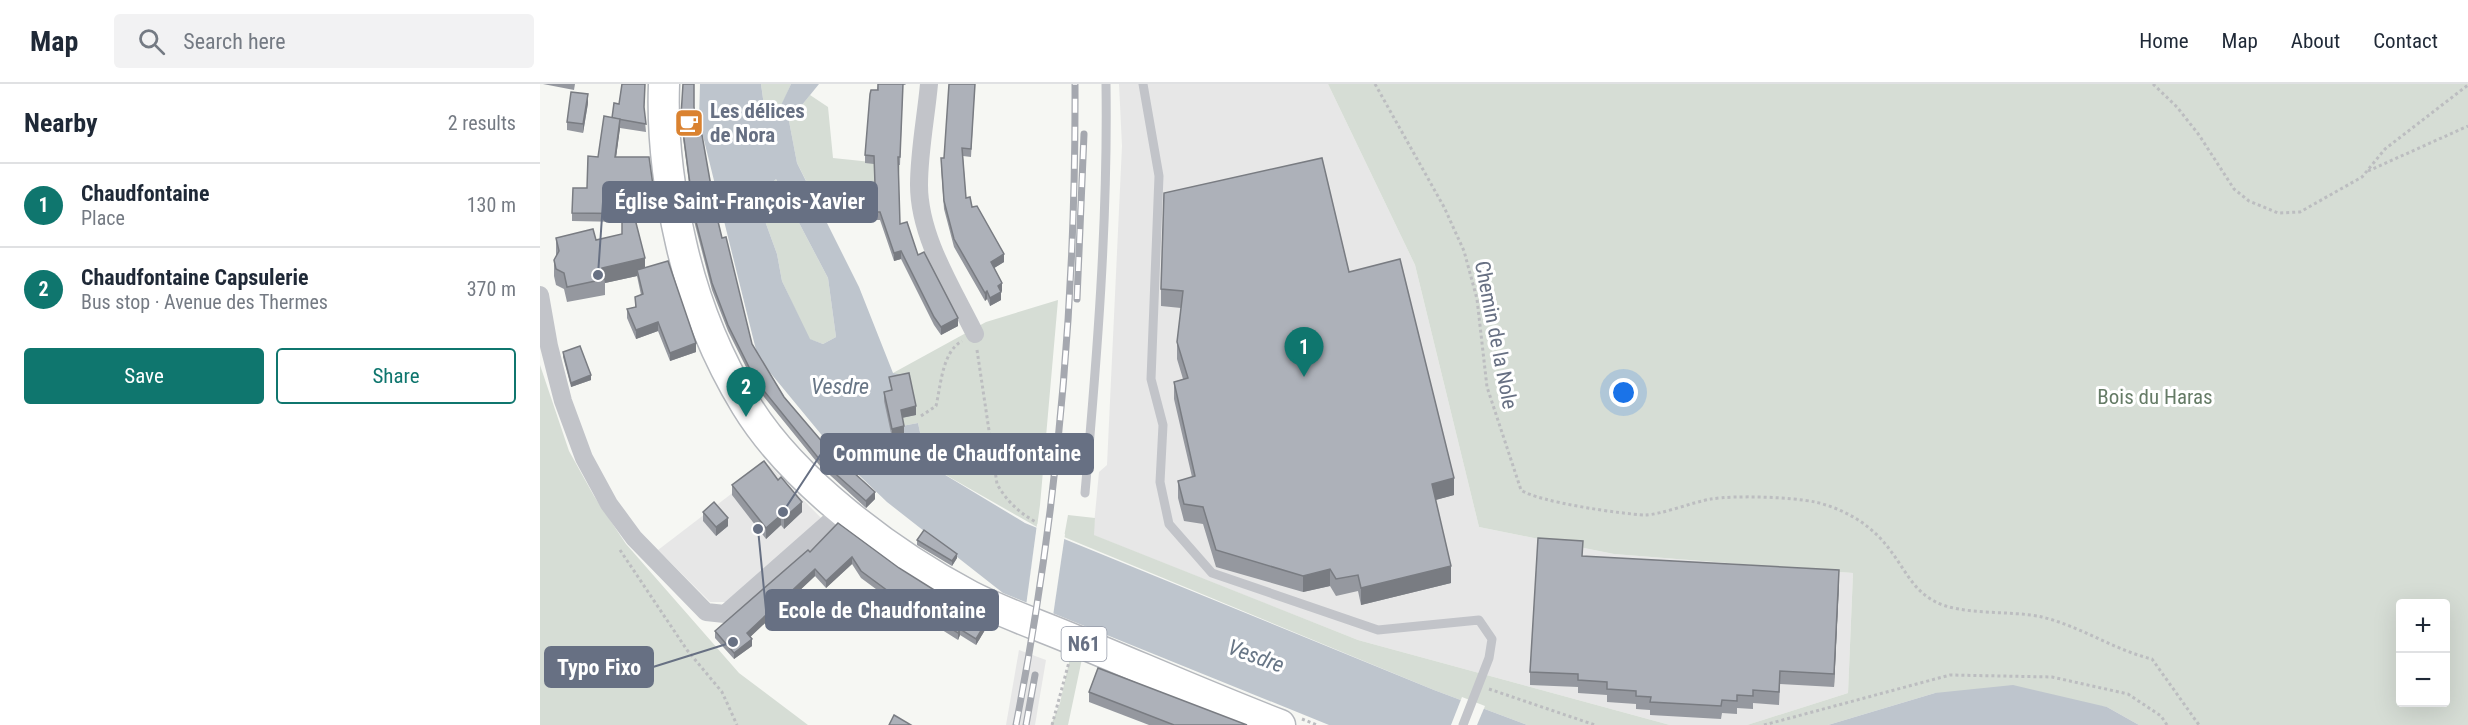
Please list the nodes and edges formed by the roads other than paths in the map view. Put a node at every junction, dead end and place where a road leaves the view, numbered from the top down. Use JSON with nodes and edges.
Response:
{"nodes":[{"id":1,"x":664,"y":84,"type":"edge"},
{"id":2,"x":929,"y":84,"type":"edge"},
{"id":3,"x":1106,"y":84,"type":"edge"},
{"id":4,"x":1143,"y":84,"type":"edge"},
{"id":5,"x":540,"y":295,"type":"edge"},
{"id":6,"x":975,"y":334,"type":"road end"},
{"id":7,"x":1085,"y":493,"type":"dead end"},
{"id":8,"x":842,"y":511,"type":"junction"},
{"id":9,"x":1280,"y":725,"type":"edge"},
{"id":10,"x":1463,"y":725,"type":"edge"}],
"edges":[{"from":1,"to":8,"type":"main road","number":"N61"},
{"from":2,"to":6,"type":"street"},
{"from":3,"to":7,"type":"lane"},
{"from":4,"to":10,"type":"lane"},
{"from":5,"to":8,"type":"street"},
{"from":8,"to":9,"type":"main road","number":"N61"}]}
